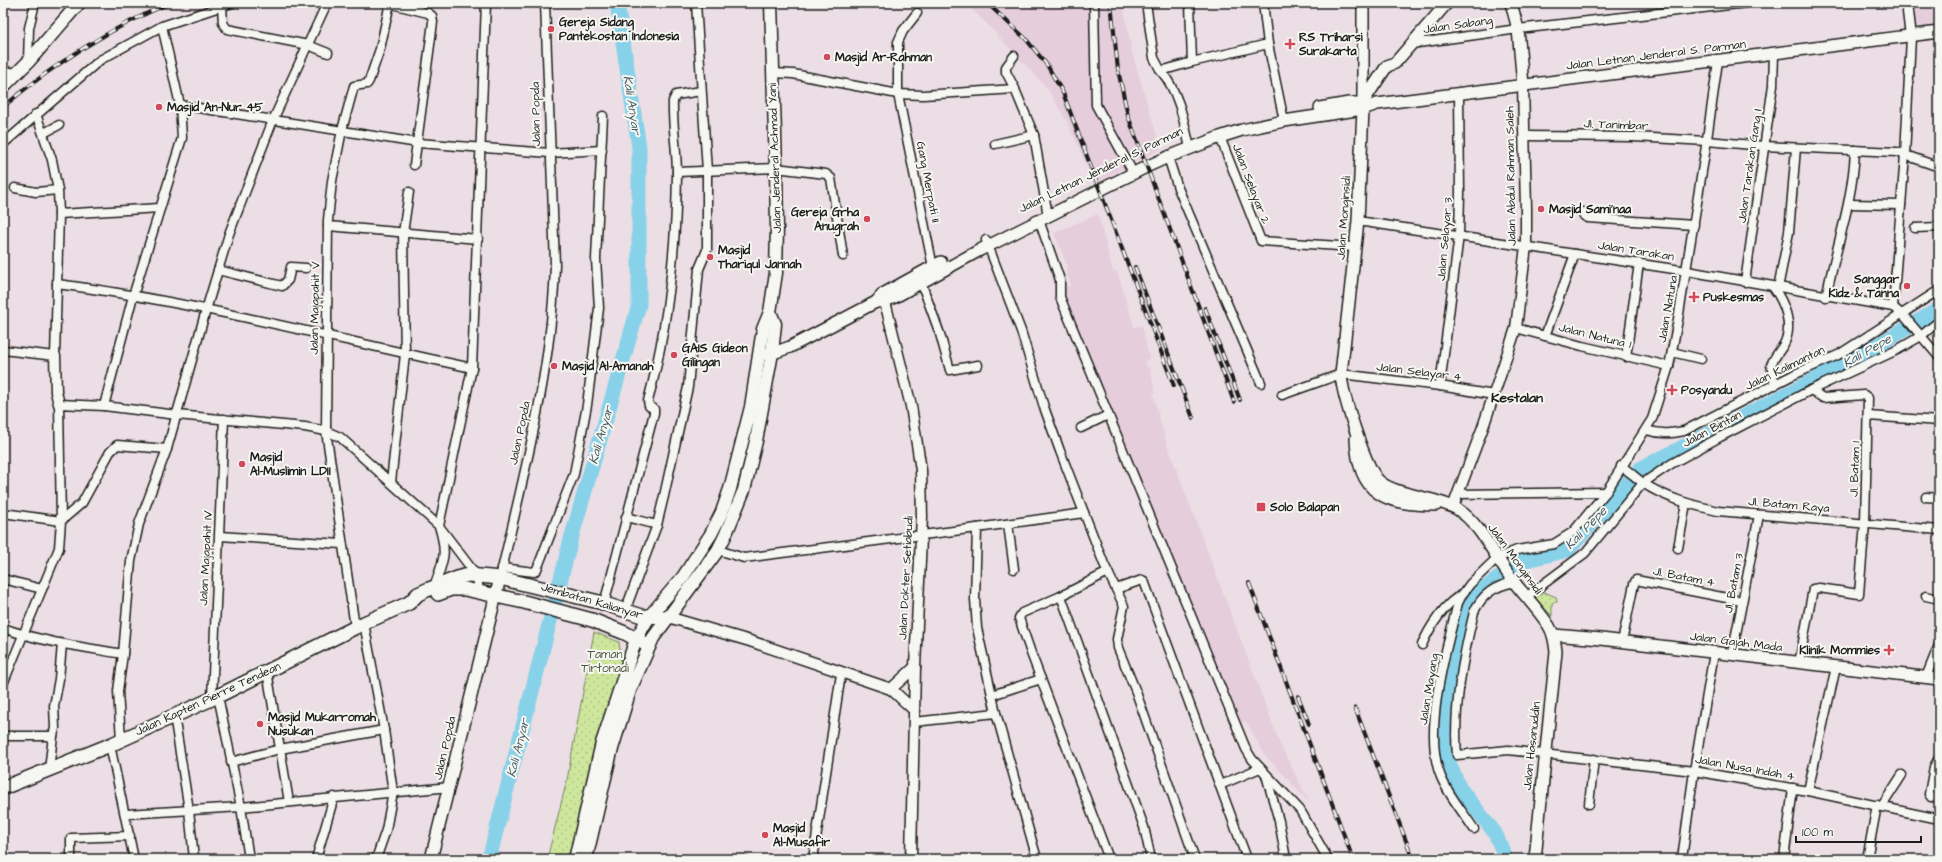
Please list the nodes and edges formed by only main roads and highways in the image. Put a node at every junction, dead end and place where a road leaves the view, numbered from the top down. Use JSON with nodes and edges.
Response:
{"nodes":[{"id":1,"x":79,"y":3,"type":"edge"},
{"id":2,"x":770,"y":3,"type":"edge"},
{"id":3,"x":1363,"y":3,"type":"edge"},
{"id":4,"x":1447,"y":3,"type":"edge"},
{"id":5,"x":1511,"y":3,"type":"edge"},
{"id":6,"x":1939,"y":32,"type":"edge"},
{"id":7,"x":1523,"y":85,"type":"junction"},
{"id":8,"x":3,"y":87,"type":"edge"},
{"id":9,"x":1367,"y":105,"type":"junction"},
{"id":10,"x":1284,"y":117,"type":"junction"},
{"id":11,"x":1189,"y":145,"type":"junction"},
{"id":12,"x":1045,"y":215,"type":"junction"},
{"id":13,"x":934,"y":271,"type":"junction"},
{"id":14,"x":881,"y":299,"type":"junction"},
{"id":15,"x":770,"y":312,"type":"junction"},
{"id":16,"x":772,"y":353,"type":"junction"},
{"id":17,"x":759,"y":354,"type":"junction"},
{"id":18,"x":1356,"y":433,"type":"junction"},
{"id":19,"x":1386,"y":486,"type":"junction"},
{"id":20,"x":1383,"y":497,"type":"junction"},
{"id":21,"x":1450,"y":506,"type":"junction"},
{"id":22,"x":501,"y":573,"type":"junction"},
{"id":23,"x":535,"y":585,"type":"joint"},
{"id":24,"x":434,"y":591,"type":"junction"},
{"id":25,"x":670,"y":591,"type":"junction"},
{"id":26,"x":495,"y":595,"type":"junction"},
{"id":27,"x":682,"y":600,"type":"junction"},
{"id":28,"x":530,"y":604,"type":"joint"},
{"id":29,"x":649,"y":617,"type":"junction"},
{"id":30,"x":668,"y":617,"type":"junction"},
{"id":31,"x":1554,"y":635,"type":"junction"},
{"id":32,"x":636,"y":639,"type":"junction"},
{"id":33,"x":649,"y":646,"type":"junction"},
{"id":34,"x":1939,"y":679,"type":"edge"},
{"id":35,"x":3,"y":788,"type":"edge"},
{"id":36,"x":431,"y":859,"type":"edge"},
{"id":37,"x":575,"y":859,"type":"edge"},
{"id":38,"x":586,"y":859,"type":"edge"},
{"id":39,"x":1535,"y":859,"type":"edge"}],
"edges":[{"from":1,"to":8,"type":"main road"},
{"from":2,"to":15,"type":"main road","name":"Jalan Jenderal Achmad Yani"},
{"from":3,"to":9,"type":"main road","name":"Jalan Monginsidi"},
{"from":4,"to":9,"type":"main road"},
{"from":5,"to":7,"type":"main road","name":"Jalan Abdul Rahman Saleh"},
{"from":6,"to":7,"type":"main road","name":"Jalan Letnan Jenderal S. Parman"},
{"from":7,"to":9,"type":"main road","name":"Jalan Letnan Jenderal S. Parman"},
{"from":9,"to":10,"type":"main road","name":"Jalan Letnan Jenderal S. Parman"},
{"from":9,"to":18,"type":"main road","name":"Jalan Monginsidi"},
{"from":10,"to":11,"type":"main road","name":"Jalan Letnan Jenderal S. Parman"},
{"from":10,"to":11,"type":"main road","name":"Jalan Letnan Jenderal S. Parman"},
{"from":11,"to":12,"type":"main road","name":"Jalan Letnan Jenderal S. Parman"},
{"from":11,"to":12,"type":"main road","name":"Jalan Letnan Jenderal S. Parman"},
{"from":12,"to":13,"type":"main road","name":"Jalan Letnan Jenderal S. Parman"},
{"from":13,"to":14,"type":"main road","name":"Jalan Letnan Jenderal S. Parman"},
{"from":13,"to":14,"type":"main road","name":"Jalan Letnan Jenderal S. Parman"},
{"from":14,"to":16,"type":"main road","name":"Jalan Letnan Jenderal S. Parman"},
{"from":15,"to":16,"type":"main road","name":"Jalan Jenderal Achmad Yani"},
{"from":15,"to":17,"type":"main road","name":"Jalan Jenderal Achmad Yani"},
{"from":16,"to":17,"type":"main road","name":"Jalan Letnan Jenderal S. Parman"},
{"from":16,"to":27,"type":"main road","name":"Jalan Jenderal Achmad Yani"},
{"from":17,"to":25,"type":"main road","name":"Jalan Jenderal Achmad Yani"},
{"from":18,"to":19,"type":"main road","name":"Jalan Monginsidi"},
{"from":18,"to":20,"type":"main road","name":"Jalan Monginsidi"},
{"from":19,"to":20,"type":"main road"},
{"from":19,"to":21,"type":"main road","name":"Jalan Monginsidi"},
{"from":20,"to":21,"type":"main road"},
{"from":21,"to":31,"type":"main road","name":"Jalan Monginsidi"},
{"from":22,"to":23,"type":"highway","name":"Jalan Kapten Pierre Tendean"},
{"from":22,"to":24,"type":"highway","name":"Jalan Kapten Pierre Tendean"},
{"from":22,"to":26,"type":"main road","name":"Jalan Popda"},
{"from":23,"to":29,"type":"highway","name":"Jembatan Kalianyar"},
{"from":24,"to":26,"type":"highway","name":"Jalan Kapten Pierre Tendean"},
{"from":24,"to":35,"type":"highway","name":"Jalan Kapten Pierre Tendean"},
{"from":25,"to":27,"type":"main road"},
{"from":25,"to":29,"type":"main road","name":"Jalan Jenderal Achmad Yani"},
{"from":26,"to":28,"type":"highway","name":"Jalan Kapten Pierre Tendean"},
{"from":26,"to":36,"type":"main road","name":"Jalan Popda"},
{"from":27,"to":30,"type":"main road","name":"Jalan Jenderal Achmad Yani"},
{"from":28,"to":32,"type":"highway","name":"Jembatan Kalianyar"},
{"from":29,"to":30,"type":"highway","name":"Jembatan Kalianyar"},
{"from":29,"to":32,"type":"main road","name":"Jalan Jenderal Achmad Yani"},
{"from":30,"to":33,"type":"main road","name":"Jalan Jenderal Achmad Yani"},
{"from":31,"to":34,"type":"main road","name":"Jalan Gajah Mada"},
{"from":31,"to":39,"type":"main road","name":"Jalan Hasanuddin"},
{"from":32,"to":33,"type":"highway","name":"Jembatan Kalianyar"},
{"from":32,"to":37,"type":"main road","name":"Jalan Jenderal Achmad Yani"},
{"from":33,"to":38,"type":"main road","name":"Jalan Jenderal Achmad Yani"}]}
